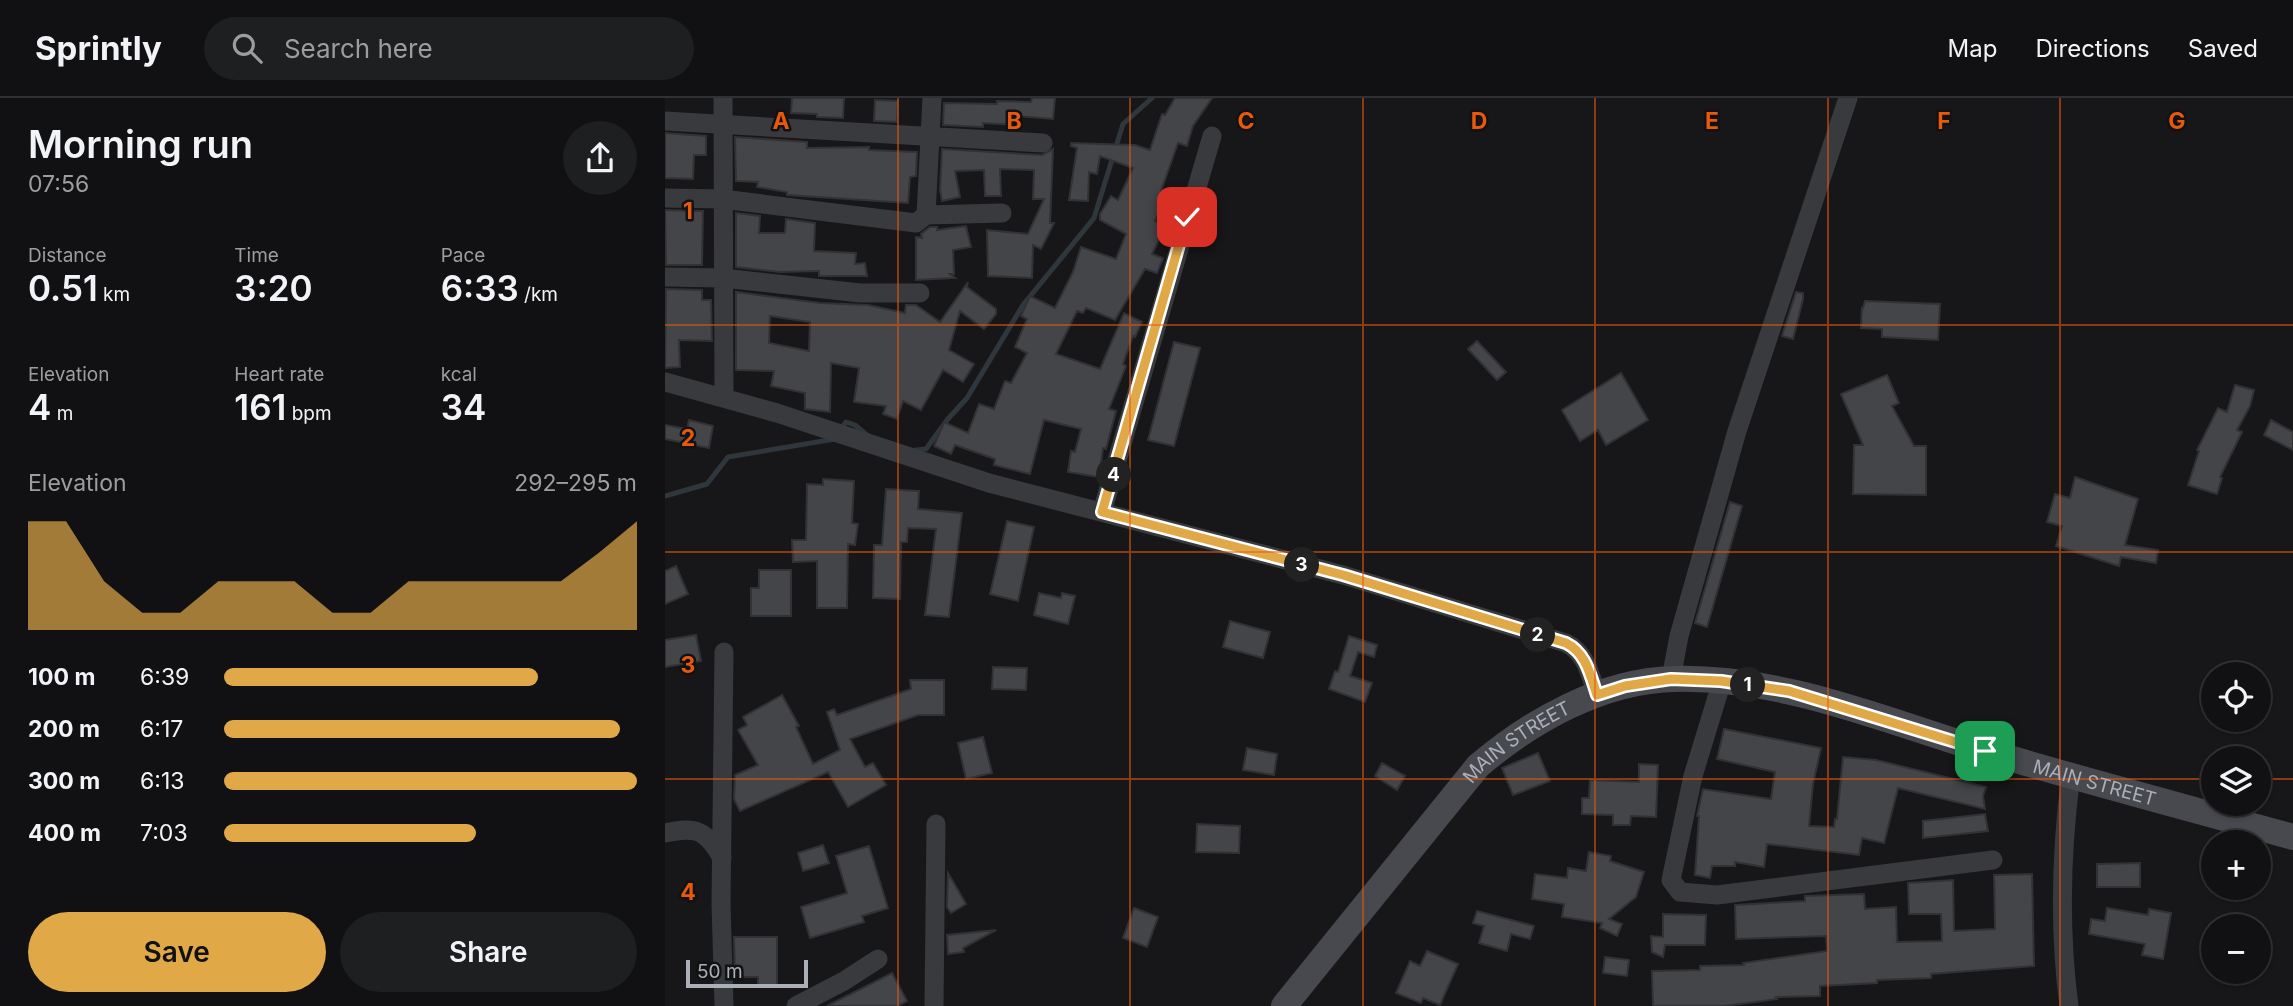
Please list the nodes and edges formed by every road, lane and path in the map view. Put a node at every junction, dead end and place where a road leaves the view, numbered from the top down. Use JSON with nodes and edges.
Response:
{"nodes":[{"id":1,"x":723,"y":98,"type":"edge"},
{"id":2,"x":932,"y":98,"type":"edge"},
{"id":3,"x":1848,"y":98,"type":"edge"},
{"id":4,"x":665,"y":121,"type":"edge"},
{"id":5,"x":722,"y":125,"type":"junction"},
{"id":6,"x":1212,"y":136,"type":"dead end"},
{"id":7,"x":931,"y":137,"type":"junction"},
{"id":8,"x":1042,"y":143,"type":"dead end"},
{"id":9,"x":665,"y":198,"type":"edge"},
{"id":10,"x":722,"y":200,"type":"junction"},
{"id":11,"x":1002,"y":213,"type":"dead end"},
{"id":12,"x":926,"y":215,"type":"junction"},
{"id":13,"x":665,"y":277,"type":"edge"},
{"id":14,"x":723,"y":278,"type":"junction"},
{"id":15,"x":920,"y":293,"type":"dead end"},
{"id":16,"x":665,"y":382,"type":"edge"},
{"id":17,"x":724,"y":397,"type":"junction"},
{"id":18,"x":1102,"y":512,"type":"junction"},
{"id":19,"x":724,"y":652,"type":"dead end"},
{"id":20,"x":1671,"y":679,"type":"junction"},
{"id":21,"x":1721,"y":681,"type":"junction"},
{"id":22,"x":1597,"y":695,"type":"junction"},
{"id":23,"x":2071,"y":775,"type":"junction"},
{"id":24,"x":936,"y":824,"type":"dead end"},
{"id":25,"x":665,"y":833,"type":"edge"},
{"id":26,"x":2293,"y":837,"type":"edge"},
{"id":27,"x":722,"y":859,"type":"junction"},
{"id":28,"x":1993,"y":860,"type":"dead end"},
{"id":29,"x":878,"y":959,"type":"dead end"},
{"id":30,"x":723,"y":1006,"type":"edge"},
{"id":31,"x":796,"y":1006,"type":"edge"},
{"id":32,"x":934,"y":1006,"type":"edge"},
{"id":33,"x":1284,"y":1006,"type":"edge"},
{"id":34,"x":2069,"y":1006,"type":"edge"}],
"edges":[{"from":1,"to":5,"type":"street"},
{"from":2,"to":7,"type":"street"},
{"from":3,"to":20,"type":"street"},
{"from":4,"to":5,"type":"street"},
{"from":5,"to":7,"type":"street"},
{"from":5,"to":10,"type":"street"},
{"from":6,"to":18,"type":"street"},
{"from":7,"to":8,"type":"street"},
{"from":7,"to":12,"type":"street"},
{"from":9,"to":10,"type":"street"},
{"from":10,"to":12,"type":"street"},
{"from":10,"to":14,"type":"street"},
{"from":11,"to":12,"type":"street"},
{"from":13,"to":14,"type":"street"},
{"from":14,"to":15,"type":"street"},
{"from":14,"to":17,"type":"street"},
{"from":16,"to":17,"type":"street"},
{"from":17,"to":18,"type":"street"},
{"from":18,"to":22,"type":"street"},
{"from":19,"to":27,"type":"street"},
{"from":20,"to":21,"type":"main road","name":"MAIN STREET"},
{"from":20,"to":22,"type":"main road","name":"MAIN STREET"},
{"from":21,"to":23,"type":"main road","name":"MAIN STREET"},
{"from":21,"to":28,"type":"street"},
{"from":22,"to":33,"type":"main road","name":"MAIN STREET"},
{"from":23,"to":26,"type":"main road","name":"MAIN STREET"},
{"from":23,"to":34,"type":"street"},
{"from":24,"to":32,"type":"street"},
{"from":25,"to":27,"type":"street"},
{"from":27,"to":30,"type":"street"},
{"from":29,"to":31,"type":"street"}]}
